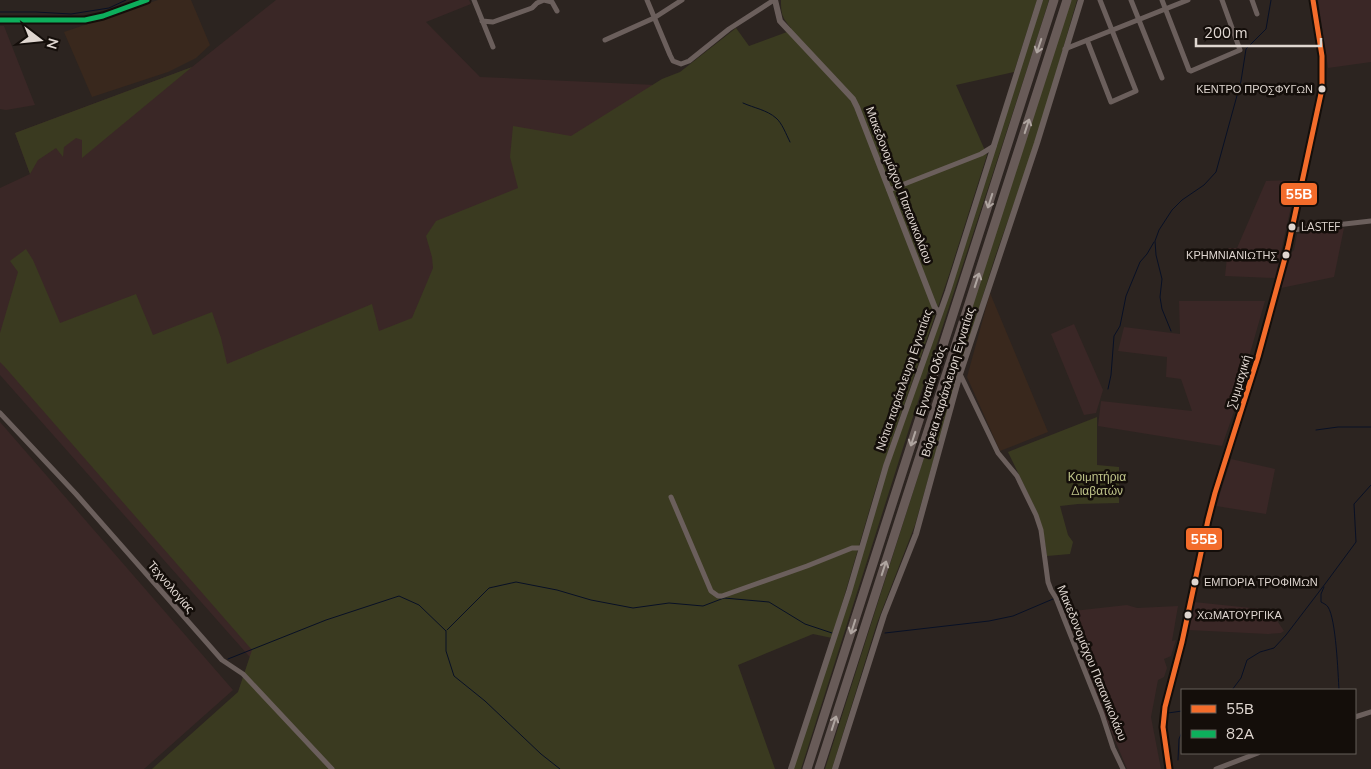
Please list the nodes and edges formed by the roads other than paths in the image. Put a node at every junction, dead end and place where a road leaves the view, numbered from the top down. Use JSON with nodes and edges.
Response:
{"nodes":[{"id":1,"x":147,"y":0,"type":"edge"},
{"id":2,"x":474,"y":0,"type":"edge"},
{"id":3,"x":647,"y":0,"type":"edge"},
{"id":4,"x":682,"y":0,"type":"edge"},
{"id":5,"x":775,"y":0,"type":"edge"},
{"id":6,"x":1040,"y":0,"type":"edge"},
{"id":7,"x":1054,"y":0,"type":"edge"},
{"id":8,"x":1067,"y":0,"type":"edge"},
{"id":9,"x":1081,"y":0,"type":"edge"},
{"id":10,"x":1100,"y":0,"type":"edge"},
{"id":11,"x":1131,"y":0,"type":"edge"},
{"id":12,"x":1162,"y":0,"type":"edge"},
{"id":13,"x":1188,"y":0,"type":"edge"},
{"id":14,"x":1222,"y":0,"type":"edge"},
{"id":15,"x":1252,"y":0,"type":"edge"},
{"id":16,"x":1313,"y":0,"type":"edge"},
{"id":17,"x":1166,"y":9,"type":"junction"},
{"id":18,"x":557,"y":11,"type":"dead end"},
{"id":19,"x":1257,"y":14,"type":"dead end"},
{"id":20,"x":654,"y":18,"type":"junction"},
{"id":21,"x":0,"y":20,"type":"edge"},
{"id":22,"x":1139,"y":20,"type":"junction"},
{"id":23,"x":482,"y":21,"type":"junction"},
{"id":24,"x":1112,"y":30,"type":"junction"},
{"id":25,"x":605,"y":40,"type":"dead end"},
{"id":26,"x":1087,"y":40,"type":"junction"},
{"id":27,"x":493,"y":47,"type":"dead end"},
{"id":28,"x":1065,"y":49,"type":"junction"},
{"id":29,"x":1162,"y":78,"type":"dead end"},
{"id":30,"x":994,"y":146,"type":"junction"},
{"id":31,"x":889,"y":190,"type":"junction"},
{"id":32,"x":1371,"y":221,"type":"edge"},
{"id":33,"x":1292,"y":230,"type":"junction"},
{"id":34,"x":940,"y":313,"type":"junction"},
{"id":35,"x":960,"y":374,"type":"junction"},
{"id":36,"x":0,"y":413,"type":"edge"},
{"id":37,"x":671,"y":497,"type":"dead end"},
{"id":38,"x":862,"y":548,"type":"junction"},
{"id":39,"x":1371,"y":712,"type":"edge"},
{"id":40,"x":1356,"y":718,"type":"edge"},
{"id":41,"x":1255,"y":754,"type":"edge"},
{"id":42,"x":332,"y":769,"type":"edge"},
{"id":43,"x":792,"y":769,"type":"edge"},
{"id":44,"x":807,"y":769,"type":"edge"},
{"id":45,"x":819,"y":769,"type":"edge"},
{"id":46,"x":835,"y":769,"type":"edge"},
{"id":47,"x":1123,"y":769,"type":"edge"},
{"id":48,"x":1169,"y":769,"type":"edge"},
{"id":49,"x":1216,"y":769,"type":"edge"}],
"edges":[{"from":1,"to":21,"type":"main road"},
{"from":2,"to":23,"type":"street"},
{"from":3,"to":20,"type":"street"},
{"from":4,"to":20,"type":"street"},
{"from":5,"to":20,"type":"street"},
{"from":5,"to":31,"type":"street","name":"Μακεδονομάχου Παπανικολάου"},
{"from":6,"to":30,"type":"street","name":"Νότια παράπλευρη Εγνατίας"},
{"from":7,"to":44,"type":"highway","name":"Εγνατία Οδός","one_way":true},
{"from":45,"to":8,"type":"highway","name":"Εγνατία Οδός","one_way":true},
{"from":9,"to":28,"type":"street","name":"Βόρεια παράπλευρη Εγνατίας"},
{"from":10,"to":24,"type":"street"},
{"from":11,"to":22,"type":"street"},
{"from":12,"to":17,"type":"street"},
{"from":13,"to":17,"type":"street"},
{"from":14,"to":17,"type":"street"},
{"from":15,"to":19,"type":"street"},
{"from":16,"to":33,"type":"street","name":"Συμμαχική"},
{"from":17,"to":22,"type":"street"},
{"from":18,"to":23,"type":"street"},
{"from":20,"to":25,"type":"street"},
{"from":22,"to":24,"type":"street"},
{"from":22,"to":29,"type":"street"},
{"from":23,"to":27,"type":"street"},
{"from":24,"to":26,"type":"street"},
{"from":24,"to":26,"type":"street"},
{"from":26,"to":28,"type":"street"},
{"from":28,"to":35,"type":"street","name":"Βόρεια παράπλευρη Εγνατίας"},
{"from":30,"to":31,"type":"street"},
{"from":30,"to":34,"type":"street","name":"Νότια παράπλευρη Εγνατίας"},
{"from":31,"to":34,"type":"street","name":"Μακεδονομάχου Παπανικολάου"},
{"from":32,"to":33,"type":"street"},
{"from":33,"to":48,"type":"street","name":"Συμμαχική"},
{"from":34,"to":38,"type":"street","name":"Νότια παράπλευρη Εγνατίας"},
{"from":35,"to":46,"type":"street","name":"Βόρεια παράπλευρη Εγνατίας"},
{"from":35,"to":47,"type":"street","name":"Μακεδονομάχου Παπανικολάου"},
{"from":36,"to":42,"type":"street","name":"Τεχνολογίας"},
{"from":37,"to":38,"type":"street"},
{"from":38,"to":43,"type":"street","name":"Νότια παράπλευρη Εγνατίας"},
{"from":39,"to":40,"type":"street"},
{"from":41,"to":49,"type":"street"}]}
